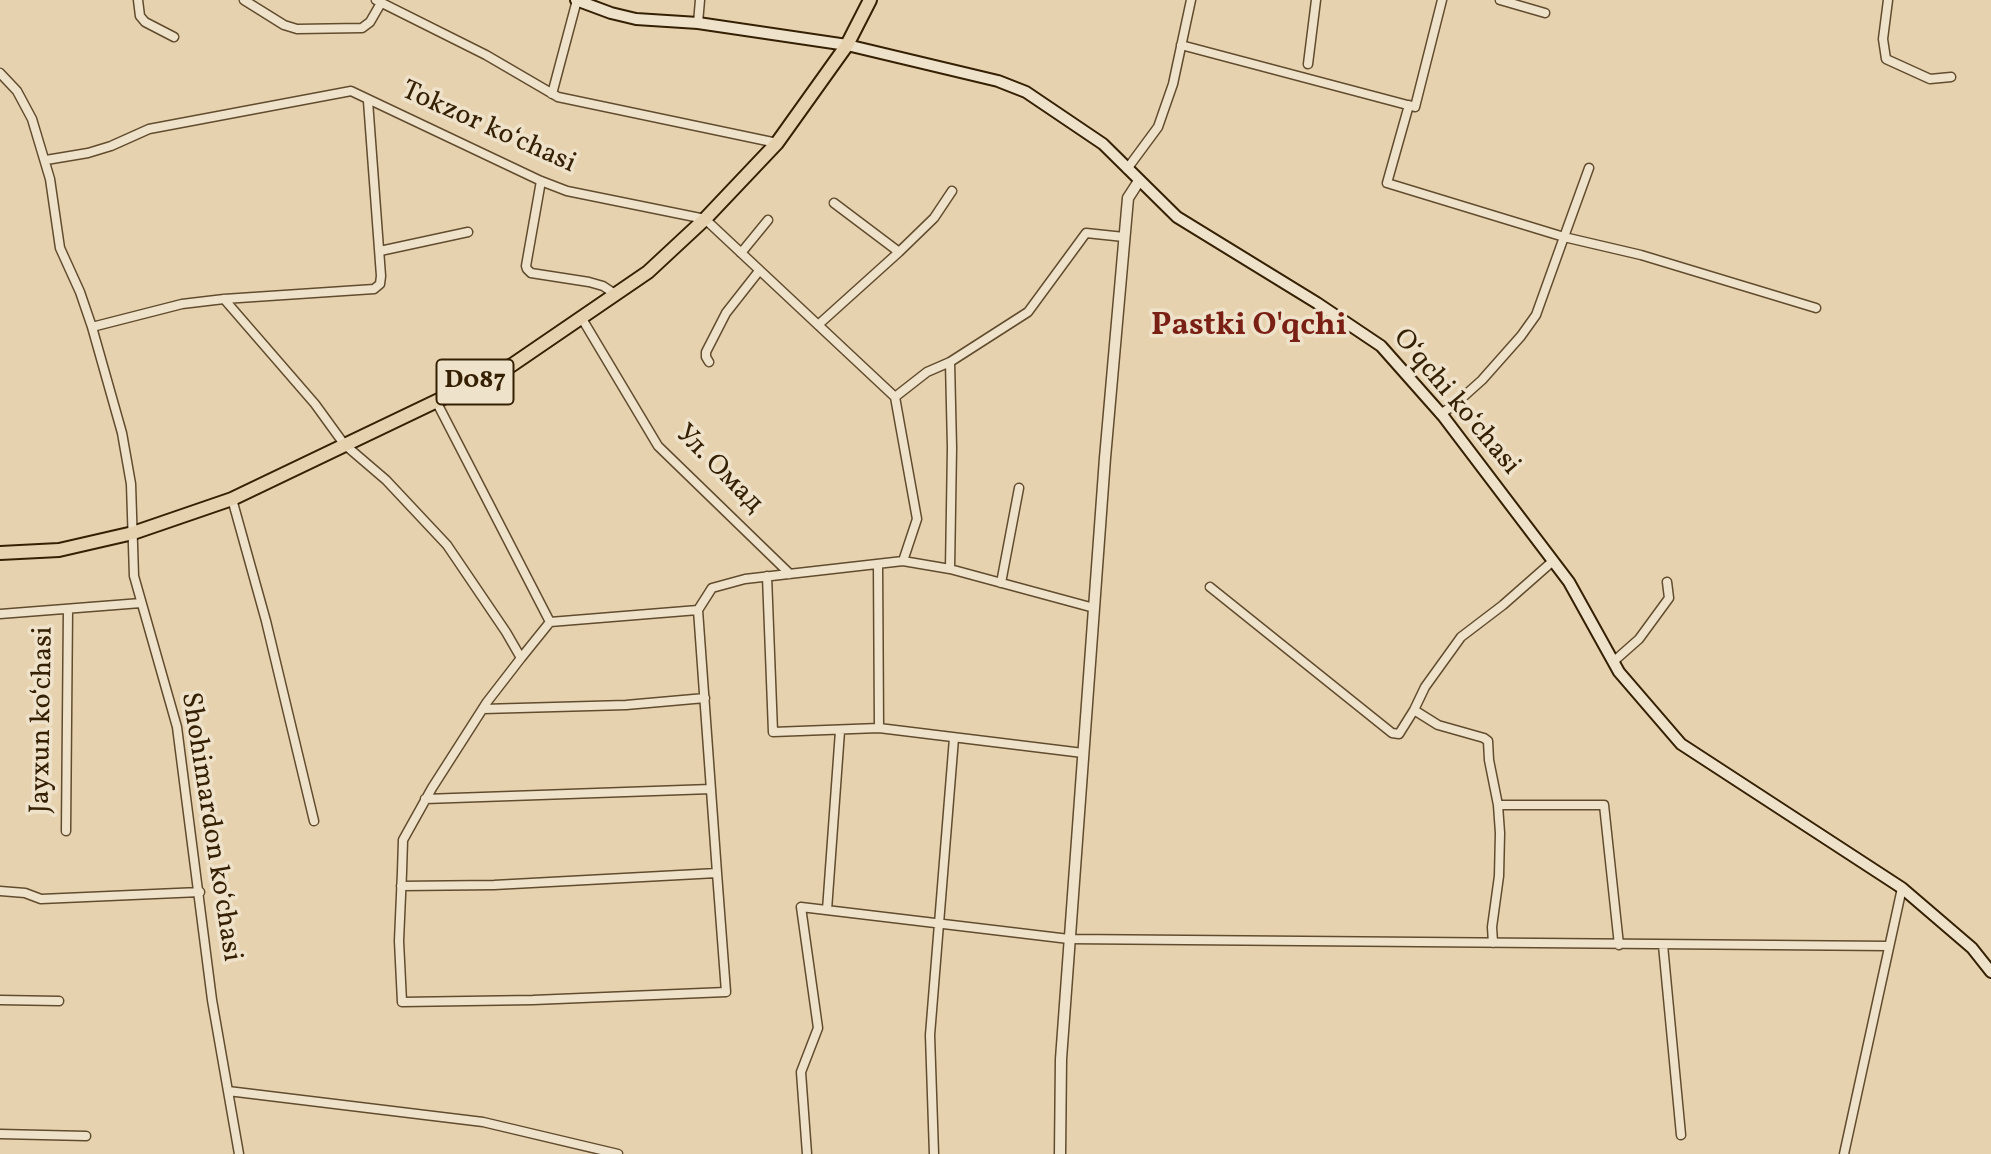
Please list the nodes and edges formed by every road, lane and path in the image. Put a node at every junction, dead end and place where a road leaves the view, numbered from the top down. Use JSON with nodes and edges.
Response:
{"nodes":[{"id":1,"x":138,"y":0,"type":"edge"},
{"id":2,"x":244,"y":0,"type":"edge"},
{"id":3,"x":577,"y":0,"type":"edge"},
{"id":4,"x":700,"y":0,"type":"edge"},
{"id":5,"x":870,"y":0,"type":"edge"},
{"id":6,"x":1191,"y":0,"type":"edge"},
{"id":7,"x":1316,"y":0,"type":"edge"},
{"id":8,"x":1442,"y":0,"type":"edge"},
{"id":9,"x":1500,"y":0,"type":"edge"},
{"id":10,"x":1888,"y":0,"type":"edge"},
{"id":11,"x":379,"y":2,"type":"edge"},
{"id":12,"x":1545,"y":13,"type":"dead end"},
{"id":13,"x":698,"y":23,"type":"junction"},
{"id":14,"x":174,"y":37,"type":"dead end"},
{"id":15,"x":847,"y":44,"type":"junction"},
{"id":16,"x":1181,"y":45,"type":"junction"},
{"id":17,"x":1308,"y":64,"type":"dead end"},
{"id":18,"x":0,"y":73,"type":"edge"},
{"id":19,"x":1951,"y":77,"type":"dead end"},
{"id":20,"x":552,"y":94,"type":"junction"},
{"id":21,"x":368,"y":101,"type":"junction"},
{"id":22,"x":1409,"y":105,"type":"junction"},
{"id":23,"x":777,"y":143,"type":"junction"},
{"id":24,"x":46,"y":160,"type":"junction"},
{"id":25,"x":1127,"y":169,"type":"junction"},
{"id":26,"x":1589,"y":169,"type":"dead end"},
{"id":27,"x":541,"y":181,"type":"junction"},
{"id":28,"x":1139,"y":181,"type":"junction"},
{"id":29,"x":952,"y":191,"type":"dead end"},
{"id":30,"x":834,"y":203,"type":"dead end"},
{"id":31,"x":705,"y":219,"type":"junction"},
{"id":32,"x":768,"y":220,"type":"dead end"},
{"id":33,"x":468,"y":232,"type":"dead end"},
{"id":34,"x":1124,"y":237,"type":"junction"},
{"id":35,"x":1564,"y":237,"type":"junction"},
{"id":36,"x":380,"y":251,"type":"junction"},
{"id":37,"x":741,"y":253,"type":"junction"},
{"id":38,"x":899,"y":253,"type":"junction"},
{"id":39,"x":759,"y":271,"type":"junction"},
{"id":40,"x":615,"y":294,"type":"junction"},
{"id":41,"x":224,"y":299,"type":"junction"},
{"id":42,"x":1816,"y":308,"type":"dead end"},
{"id":43,"x":581,"y":317,"type":"junction"},
{"id":44,"x":818,"y":325,"type":"junction"},
{"id":45,"x":92,"y":327,"type":"junction"},
{"id":46,"x":709,"y":362,"type":"dead end"},
{"id":47,"x":950,"y":362,"type":"junction"},
{"id":48,"x":895,"y":397,"type":"junction"},
{"id":49,"x":436,"y":401,"type":"junction"},
{"id":50,"x":1440,"y":414,"type":"junction"},
{"id":51,"x":344,"y":444,"type":"junction"},
{"id":52,"x":1019,"y":488,"type":"dead end"},
{"id":53,"x":232,"y":499,"type":"junction"},
{"id":54,"x":132,"y":533,"type":"junction"},
{"id":55,"x":0,"y":553,"type":"edge"},
{"id":56,"x":904,"y":561,"type":"junction"},
{"id":57,"x":1553,"y":561,"type":"junction"},
{"id":58,"x":878,"y":564,"type":"junction"},
{"id":59,"x":950,"y":569,"type":"junction"},
{"id":60,"x":790,"y":574,"type":"junction"},
{"id":61,"x":767,"y":576,"type":"junction"},
{"id":62,"x":1667,"y":582,"type":"dead end"},
{"id":63,"x":1001,"y":583,"type":"junction"},
{"id":64,"x":1210,"y":587,"type":"dead end"},
{"id":65,"x":141,"y":603,"type":"junction"},
{"id":66,"x":1094,"y":608,"type":"junction"},
{"id":67,"x":68,"y":609,"type":"junction"},
{"id":68,"x":698,"y":610,"type":"junction"},
{"id":69,"x":0,"y":614,"type":"edge"},
{"id":70,"x":550,"y":622,"type":"junction"},
{"id":71,"x":521,"y":658,"type":"junction"},
{"id":72,"x":1613,"y":662,"type":"junction"},
{"id":73,"x":705,"y":698,"type":"junction"},
{"id":74,"x":483,"y":709,"type":"junction"},
{"id":75,"x":1414,"y":710,"type":"junction"},
{"id":76,"x":879,"y":728,"type":"junction"},
{"id":77,"x":840,"y":731,"type":"junction"},
{"id":78,"x":954,"y":738,"type":"junction"},
{"id":79,"x":1083,"y":753,"type":"junction"},
{"id":80,"x":711,"y":789,"type":"junction"},
{"id":81,"x":425,"y":799,"type":"junction"},
{"id":82,"x":1499,"y":806,"type":"junction"},
{"id":83,"x":314,"y":821,"type":"dead end"},
{"id":84,"x":66,"y":831,"type":"dead end"},
{"id":85,"x":717,"y":873,"type":"junction"},
{"id":86,"x":401,"y":886,"type":"junction"},
{"id":87,"x":1902,"y":888,"type":"junction"},
{"id":88,"x":0,"y":891,"type":"edge"},
{"id":89,"x":200,"y":892,"type":"junction"},
{"id":90,"x":827,"y":910,"type":"junction"},
{"id":91,"x":939,"y":923,"type":"junction"},
{"id":92,"x":1069,"y":939,"type":"junction"},
{"id":93,"x":1493,"y":943,"type":"junction"},
{"id":94,"x":1619,"y":945,"type":"junction"},
{"id":95,"x":1663,"y":945,"type":"junction"},
{"id":96,"x":1889,"y":946,"type":"junction"},
{"id":97,"x":1991,"y":972,"type":"edge"},
{"id":98,"x":0,"y":1000,"type":"edge"},
{"id":99,"x":60,"y":1001,"type":"dead end"},
{"id":100,"x":228,"y":1091,"type":"junction"},
{"id":101,"x":0,"y":1134,"type":"edge"},
{"id":102,"x":1681,"y":1135,"type":"dead end"},
{"id":103,"x":86,"y":1136,"type":"dead end"},
{"id":104,"x":239,"y":1154,"type":"edge"},
{"id":105,"x":618,"y":1154,"type":"edge"},
{"id":106,"x":807,"y":1154,"type":"edge"},
{"id":107,"x":934,"y":1154,"type":"edge"},
{"id":108,"x":1060,"y":1154,"type":"edge"},
{"id":109,"x":1844,"y":1154,"type":"edge"}],
"edges":[{"from":1,"to":14,"type":"street"},
{"from":2,"to":11,"type":"street"},
{"from":3,"to":13,"type":"main road","name":"Oʻqchi koʻchasi"},
{"from":3,"to":20,"type":"street"},
{"from":4,"to":13,"type":"street"},
{"from":5,"to":15,"type":"main road","number":"D087"},
{"from":6,"to":16,"type":"street"},
{"from":7,"to":17,"type":"street"},
{"from":8,"to":22,"type":"street"},
{"from":9,"to":12,"type":"street"},
{"from":10,"to":19,"type":"street"},
{"from":11,"to":20,"type":"street"},
{"from":13,"to":15,"type":"main road","name":"Oʻqchi koʻchasi"},
{"from":15,"to":23,"type":"main road","number":"D087"},
{"from":15,"to":25,"type":"main road","name":"Oʻqchi koʻchasi"},
{"from":16,"to":22,"type":"street"},
{"from":16,"to":25,"type":"street"},
{"from":18,"to":24,"type":"street","name":"Shohimardon koʻchasi"},
{"from":20,"to":23,"type":"street"},
{"from":21,"to":24,"type":"street","name":"Tokzor koʻchasi"},
{"from":21,"to":27,"type":"street","name":"Tokzor koʻchasi"},
{"from":21,"to":36,"type":"street"},
{"from":22,"to":35,"type":"street"},
{"from":23,"to":31,"type":"main road","number":"D087"},
{"from":24,"to":45,"type":"street","name":"Shohimardon koʻchasi"},
{"from":25,"to":28,"type":"main road","name":"Oʻqchi koʻchasi"},
{"from":26,"to":35,"type":"street"},
{"from":27,"to":31,"type":"street","name":"Tokzor koʻchasi"},
{"from":27,"to":40,"type":"street"},
{"from":28,"to":34,"type":"street"},
{"from":28,"to":50,"type":"main road","name":"Oʻqchi koʻchasi"},
{"from":29,"to":38,"type":"street"},
{"from":30,"to":38,"type":"street"},
{"from":31,"to":37,"type":"street"},
{"from":31,"to":40,"type":"main road","number":"D087"},
{"from":32,"to":37,"type":"street"},
{"from":33,"to":36,"type":"street"},
{"from":34,"to":47,"type":"street"},
{"from":34,"to":66,"type":"street"},
{"from":35,"to":42,"type":"street"},
{"from":35,"to":50,"type":"street"},
{"from":36,"to":41,"type":"street"},
{"from":37,"to":39,"type":"street"},
{"from":38,"to":44,"type":"street"},
{"from":39,"to":44,"type":"street"},
{"from":39,"to":46,"type":"street"},
{"from":40,"to":43,"type":"main road","number":"D087"},
{"from":41,"to":45,"type":"street"},
{"from":41,"to":51,"type":"street"},
{"from":43,"to":49,"type":"main road","number":"D087"},
{"from":43,"to":60,"type":"street","name":"Ул. Омад"},
{"from":44,"to":48,"type":"street"},
{"from":45,"to":54,"type":"street","name":"Shohimardon koʻchasi"},
{"from":47,"to":48,"type":"street"},
{"from":47,"to":59,"type":"street"},
{"from":48,"to":56,"type":"street"},
{"from":49,"to":51,"type":"main road","number":"D087"},
{"from":49,"to":70,"type":"street"},
{"from":50,"to":57,"type":"main road","name":"Oʻqchi koʻchasi"},
{"from":51,"to":53,"type":"main road","number":"D087"},
{"from":51,"to":71,"type":"street"},
{"from":52,"to":63,"type":"street"},
{"from":53,"to":54,"type":"main road","number":"D087"},
{"from":53,"to":83,"type":"street"},
{"from":54,"to":55,"type":"main road","number":"D087"},
{"from":54,"to":65,"type":"street","name":"Shohimardon koʻchasi"},
{"from":56,"to":58,"type":"street"},
{"from":56,"to":59,"type":"street"},
{"from":57,"to":72,"type":"main road","name":"Oʻqchi koʻchasi"},
{"from":57,"to":75,"type":"street"},
{"from":58,"to":60,"type":"street"},
{"from":58,"to":76,"type":"street"},
{"from":59,"to":63,"type":"street"},
{"from":60,"to":61,"type":"street"},
{"from":61,"to":68,"type":"street"},
{"from":61,"to":77,"type":"street"},
{"from":62,"to":72,"type":"street"},
{"from":63,"to":66,"type":"street"},
{"from":64,"to":75,"type":"street"},
{"from":65,"to":67,"type":"street","name":"Jayxun koʻchasi"},
{"from":65,"to":89,"type":"street","name":"Shohimardon koʻchasi"},
{"from":66,"to":79,"type":"street"},
{"from":67,"to":69,"type":"street","name":"Jayxun koʻchasi"},
{"from":67,"to":84,"type":"street","name":"Jayxun koʻchasi"},
{"from":68,"to":70,"type":"street"},
{"from":68,"to":73,"type":"street"},
{"from":70,"to":71,"type":"street"},
{"from":71,"to":74,"type":"street"},
{"from":72,"to":87,"type":"main road","name":"Oʻqchi koʻchasi"},
{"from":73,"to":74,"type":"street"},
{"from":73,"to":80,"type":"street"},
{"from":74,"to":81,"type":"street"},
{"from":75,"to":82,"type":"street"},
{"from":76,"to":77,"type":"street"},
{"from":76,"to":78,"type":"street"},
{"from":77,"to":90,"type":"street"},
{"from":78,"to":79,"type":"street"},
{"from":78,"to":91,"type":"street"},
{"from":79,"to":92,"type":"street"},
{"from":80,"to":81,"type":"street"},
{"from":80,"to":85,"type":"street"},
{"from":81,"to":86,"type":"street"},
{"from":82,"to":93,"type":"street"},
{"from":82,"to":94,"type":"street"},
{"from":85,"to":86,"type":"street"},
{"from":85,"to":86,"type":"street"},
{"from":87,"to":96,"type":"street"},
{"from":87,"to":97,"type":"main road","name":"Oʻqchi koʻchasi"},
{"from":88,"to":89,"type":"street"},
{"from":89,"to":100,"type":"street","name":"Shohimardon koʻchasi"},
{"from":90,"to":91,"type":"street"},
{"from":90,"to":106,"type":"street"},
{"from":91,"to":92,"type":"street"},
{"from":91,"to":107,"type":"street"},
{"from":92,"to":93,"type":"street"},
{"from":92,"to":108,"type":"street"},
{"from":93,"to":94,"type":"street"},
{"from":94,"to":95,"type":"street"},
{"from":95,"to":96,"type":"street"},
{"from":95,"to":102,"type":"street"},
{"from":96,"to":109,"type":"street"},
{"from":98,"to":99,"type":"street"},
{"from":100,"to":104,"type":"street","name":"Shohimardon koʻchasi"},
{"from":100,"to":105,"type":"street"},
{"from":101,"to":103,"type":"street"}]}
